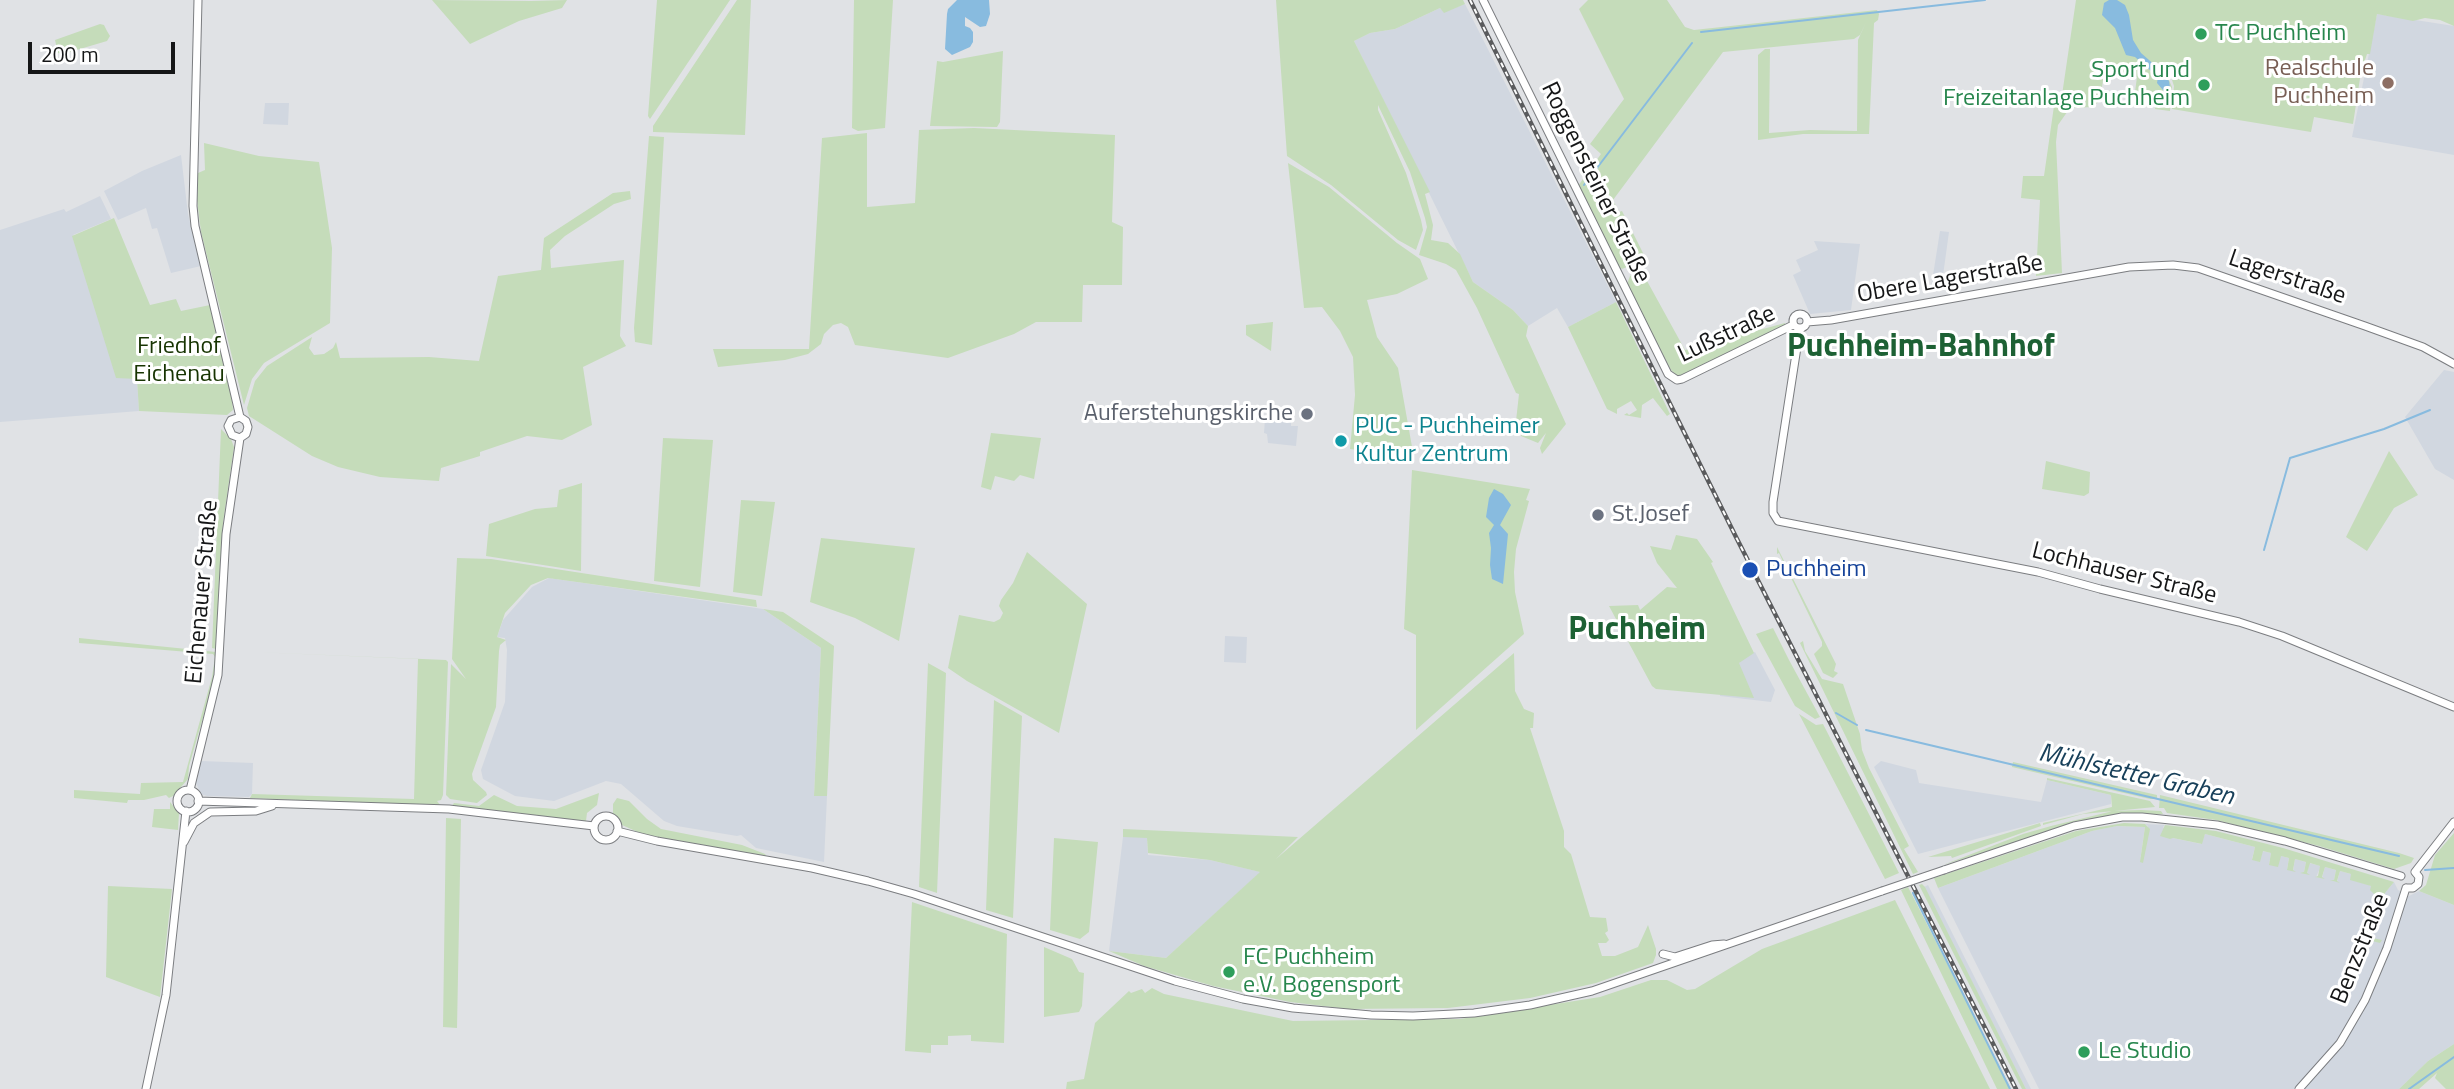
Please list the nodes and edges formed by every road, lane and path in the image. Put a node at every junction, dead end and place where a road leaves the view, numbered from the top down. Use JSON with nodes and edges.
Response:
{"nodes":[{"id":1,"x":198,"y":0,"type":"edge"},
{"id":2,"x":1483,"y":0,"type":"edge"},
{"id":3,"x":2100,"y":273,"type":"joint"},
{"id":4,"x":1807,"y":322,"type":"junction"},
{"id":5,"x":1797,"y":327,"type":"junction"},
{"id":6,"x":2454,"y":364,"type":"edge"},
{"id":7,"x":1677,"y":380,"type":"joint"},
{"id":8,"x":240,"y":417,"type":"junction"},
{"id":9,"x":240,"y":438,"type":"junction"},
{"id":10,"x":2454,"y":707,"type":"edge"},
{"id":11,"x":190,"y":790,"type":"junction"},
{"id":12,"x":198,"y":801,"type":"junction"},
{"id":13,"x":279,"y":804,"type":"junction"},
{"id":14,"x":186,"y":811,"type":"junction"},
{"id":15,"x":2454,"y":822,"type":"edge"},
{"id":16,"x":594,"y":827,"type":"junction"},
{"id":17,"x":617,"y":831,"type":"junction"},
{"id":18,"x":181,"y":846,"type":"junction"},
{"id":19,"x":2415,"y":872,"type":"junction"},
{"id":20,"x":2401,"y":876,"type":"junction"},
{"id":21,"x":2406,"y":888,"type":"junction"},
{"id":22,"x":1731,"y":944,"type":"junction"},
{"id":23,"x":1663,"y":954,"type":"dead end"},
{"id":24,"x":146,"y":1089,"type":"edge"},
{"id":25,"x":2299,"y":1089,"type":"edge"}],
"edges":[{"from":1,"to":8,"type":"street"},
{"from":2,"to":7,"type":"street","name":"Roggensteiner Straße"},
{"from":3,"to":4,"type":"street","name":"Obere Lagerstraße"},
{"from":3,"to":6,"type":"street","name":"Lagerstraße"},
{"from":4,"to":5,"type":"street"},
{"from":4,"to":5,"type":"street","name":"Obere Lagerstraße"},
{"from":5,"to":7,"type":"street","name":"Lußstraße"},
{"from":5,"to":10,"type":"street","name":"Lochhauser Straße"},
{"from":8,"to":9,"type":"street"},
{"from":8,"to":9,"type":"street"},
{"from":9,"to":11,"type":"street","name":"Eichenauer Straße"},
{"from":11,"to":12,"type":"street"},
{"from":11,"to":14,"type":"street"},
{"from":12,"to":13,"type":"street"},
{"from":12,"to":14,"type":"street"},
{"from":13,"to":16,"type":"street"},
{"from":13,"to":18,"type":"street"},
{"from":14,"to":18,"type":"street"},
{"from":15,"to":19,"type":"street"},
{"from":16,"to":17,"type":"street"},
{"from":16,"to":17,"type":"street"},
{"from":17,"to":22,"type":"street"},
{"from":18,"to":24,"type":"street"},
{"from":19,"to":20,"type":"street"},
{"from":19,"to":21,"type":"street"},
{"from":20,"to":21,"type":"street"},
{"from":20,"to":22,"type":"street","bridge":true},
{"from":21,"to":25,"type":"street","name":"Benzstraße"},
{"from":22,"to":23,"type":"street"}]}
